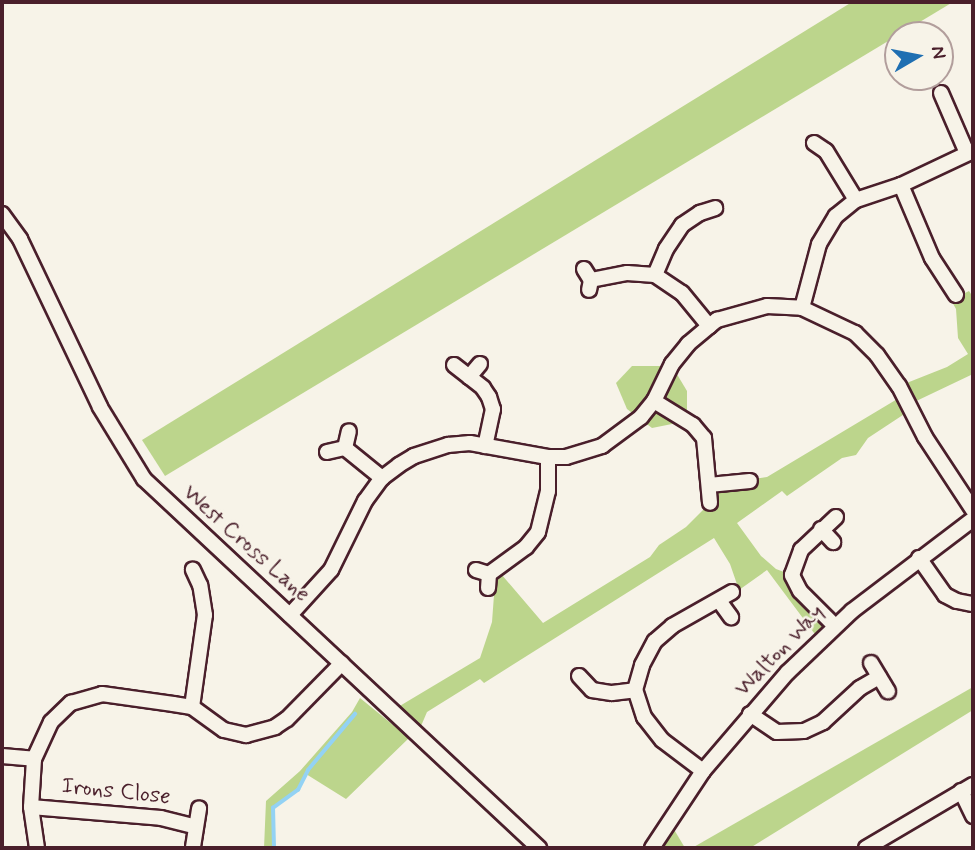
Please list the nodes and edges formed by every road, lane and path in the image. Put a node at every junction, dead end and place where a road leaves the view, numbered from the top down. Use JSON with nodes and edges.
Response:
{"nodes":[{"id":1,"x":942,"y":91,"type":"edge"},
{"id":2,"x":825,"y":145,"type":"dead end"},
{"id":3,"x":970,"y":152,"type":"edge"},
{"id":4,"x":901,"y":185,"type":"junction"},
{"id":5,"x":856,"y":200,"type":"junction"},
{"id":6,"x":718,"y":207,"type":"dead end"},
{"id":7,"x":2,"y":214,"type":"edge"},
{"id":8,"x":961,"y":272,"type":"dead end"},
{"id":9,"x":655,"y":275,"type":"junction"},
{"id":10,"x":588,"y":280,"type":"dead end"},
{"id":11,"x":947,"y":280,"type":"junction"},
{"id":12,"x":956,"y":295,"type":"dead end"},
{"id":13,"x":802,"y":308,"type":"junction"},
{"id":14,"x":709,"y":327,"type":"junction"},
{"id":15,"x":480,"y":364,"type":"dead end"},
{"id":16,"x":454,"y":365,"type":"dead end"},
{"id":17,"x":469,"y":377,"type":"junction"},
{"id":18,"x":654,"y":401,"type":"junction"},
{"id":19,"x":349,"y":431,"type":"dead end"},
{"id":20,"x":485,"y":446,"type":"junction"},
{"id":21,"x":345,"y":448,"type":"junction"},
{"id":22,"x":327,"y":452,"type":"dead end"},
{"id":23,"x":548,"y":457,"type":"junction"},
{"id":24,"x":383,"y":478,"type":"junction"},
{"id":25,"x":750,"y":481,"type":"dead end"},
{"id":26,"x":709,"y":485,"type":"junction"},
{"id":27,"x":710,"y":503,"type":"dead end"},
{"id":28,"x":973,"y":510,"type":"edge"},
{"id":29,"x":835,"y":517,"type":"dead end"},
{"id":30,"x":973,"y":519,"type":"edge"},
{"id":31,"x":821,"y":529,"type":"junction"},
{"id":32,"x":833,"y":542,"type":"dead end"},
{"id":33,"x":919,"y":558,"type":"junction"},
{"id":34,"x":193,"y":570,"type":"dead end"},
{"id":35,"x":484,"y":577,"type":"dead end"},
{"id":36,"x":214,"y":579,"type":"dead end"},
{"id":37,"x":200,"y":585,"type":"junction"},
{"id":38,"x":732,"y":592,"type":"dead end"},
{"id":39,"x":720,"y":602,"type":"junction"},
{"id":40,"x":973,"y":604,"type":"edge"},
{"id":41,"x":290,"y":615,"type":"junction"},
{"id":42,"x":731,"y":617,"type":"dead end"},
{"id":43,"x":835,"y":626,"type":"junction"},
{"id":44,"x":342,"y":663,"type":"junction"},
{"id":45,"x":871,"y":663,"type":"dead end"},
{"id":46,"x":579,"y":676,"type":"dead end"},
{"id":47,"x":879,"y":677,"type":"junction"},
{"id":48,"x":635,"y":690,"type":"junction"},
{"id":49,"x":888,"y":691,"type":"dead end"},
{"id":50,"x":192,"y":708,"type":"junction"},
{"id":51,"x":750,"y":714,"type":"junction"},
{"id":52,"x":2,"y":756,"type":"edge"},
{"id":53,"x":34,"y":759,"type":"junction"},
{"id":54,"x":703,"y":771,"type":"junction"},
{"id":55,"x":967,"y":788,"type":"edge"},
{"id":56,"x":31,"y":807,"type":"junction"},
{"id":57,"x":199,"y":808,"type":"dead end"},
{"id":58,"x":973,"y":816,"type":"edge"},
{"id":59,"x":196,"y":827,"type":"junction"},
{"id":60,"x":193,"y":846,"type":"dead end"},
{"id":61,"x":37,"y":848,"type":"edge"},
{"id":62,"x":539,"y":848,"type":"edge"},
{"id":63,"x":652,"y":848,"type":"edge"},
{"id":64,"x":866,"y":848,"type":"edge"}],
"edges":[{"from":1,"to":3,"type":"street"},
{"from":2,"to":5,"type":"street"},
{"from":3,"to":4,"type":"street"},
{"from":4,"to":5,"type":"street"},
{"from":4,"to":11,"type":"street"},
{"from":5,"to":13,"type":"street"},
{"from":6,"to":9,"type":"street"},
{"from":7,"to":41,"type":"street","name":"West Cross Lane"},
{"from":8,"to":11,"type":"street"},
{"from":9,"to":10,"type":"street"},
{"from":9,"to":14,"type":"street"},
{"from":11,"to":12,"type":"street"},
{"from":13,"to":14,"type":"street"},
{"from":13,"to":28,"type":"street"},
{"from":14,"to":18,"type":"street"},
{"from":15,"to":17,"type":"street"},
{"from":16,"to":17,"type":"street"},
{"from":17,"to":20,"type":"street"},
{"from":18,"to":23,"type":"street"},
{"from":18,"to":26,"type":"street"},
{"from":19,"to":21,"type":"street"},
{"from":20,"to":23,"type":"street"},
{"from":20,"to":24,"type":"street"},
{"from":21,"to":22,"type":"street"},
{"from":21,"to":24,"type":"street"},
{"from":23,"to":35,"type":"street"},
{"from":24,"to":41,"type":"street"},
{"from":25,"to":26,"type":"street"},
{"from":26,"to":27,"type":"street"},
{"from":29,"to":31,"type":"street"},
{"from":30,"to":33,"type":"street","name":"Walton Way"},
{"from":31,"to":32,"type":"street"},
{"from":31,"to":43,"type":"street"},
{"from":33,"to":40,"type":"street"},
{"from":33,"to":43,"type":"street","name":"Walton Way"},
{"from":34,"to":37,"type":"street"},
{"from":36,"to":37,"type":"street"},
{"from":37,"to":50,"type":"street"},
{"from":38,"to":39,"type":"street"},
{"from":39,"to":42,"type":"street"},
{"from":39,"to":48,"type":"street"},
{"from":41,"to":44,"type":"street","name":"West Cross Lane"},
{"from":43,"to":51,"type":"street","name":"Walton Way"},
{"from":44,"to":50,"type":"street"},
{"from":44,"to":62,"type":"street","name":"West Cross Lane"},
{"from":45,"to":47,"type":"street"},
{"from":46,"to":48,"type":"street"},
{"from":47,"to":49,"type":"street"},
{"from":47,"to":51,"type":"street"},
{"from":48,"to":54,"type":"street"},
{"from":50,"to":53,"type":"street"},
{"from":51,"to":54,"type":"street","name":"Walton Way"},
{"from":52,"to":53,"type":"street"},
{"from":53,"to":56,"type":"street"},
{"from":54,"to":63,"type":"street","name":"Walton Way"},
{"from":55,"to":58,"type":"street"},
{"from":55,"to":64,"type":"street"},
{"from":56,"to":59,"type":"street","name":"Irons Close"},
{"from":56,"to":61,"type":"street"},
{"from":57,"to":59,"type":"street","name":"Irons Close"},
{"from":59,"to":60,"type":"street","name":"Irons Close"}]}
